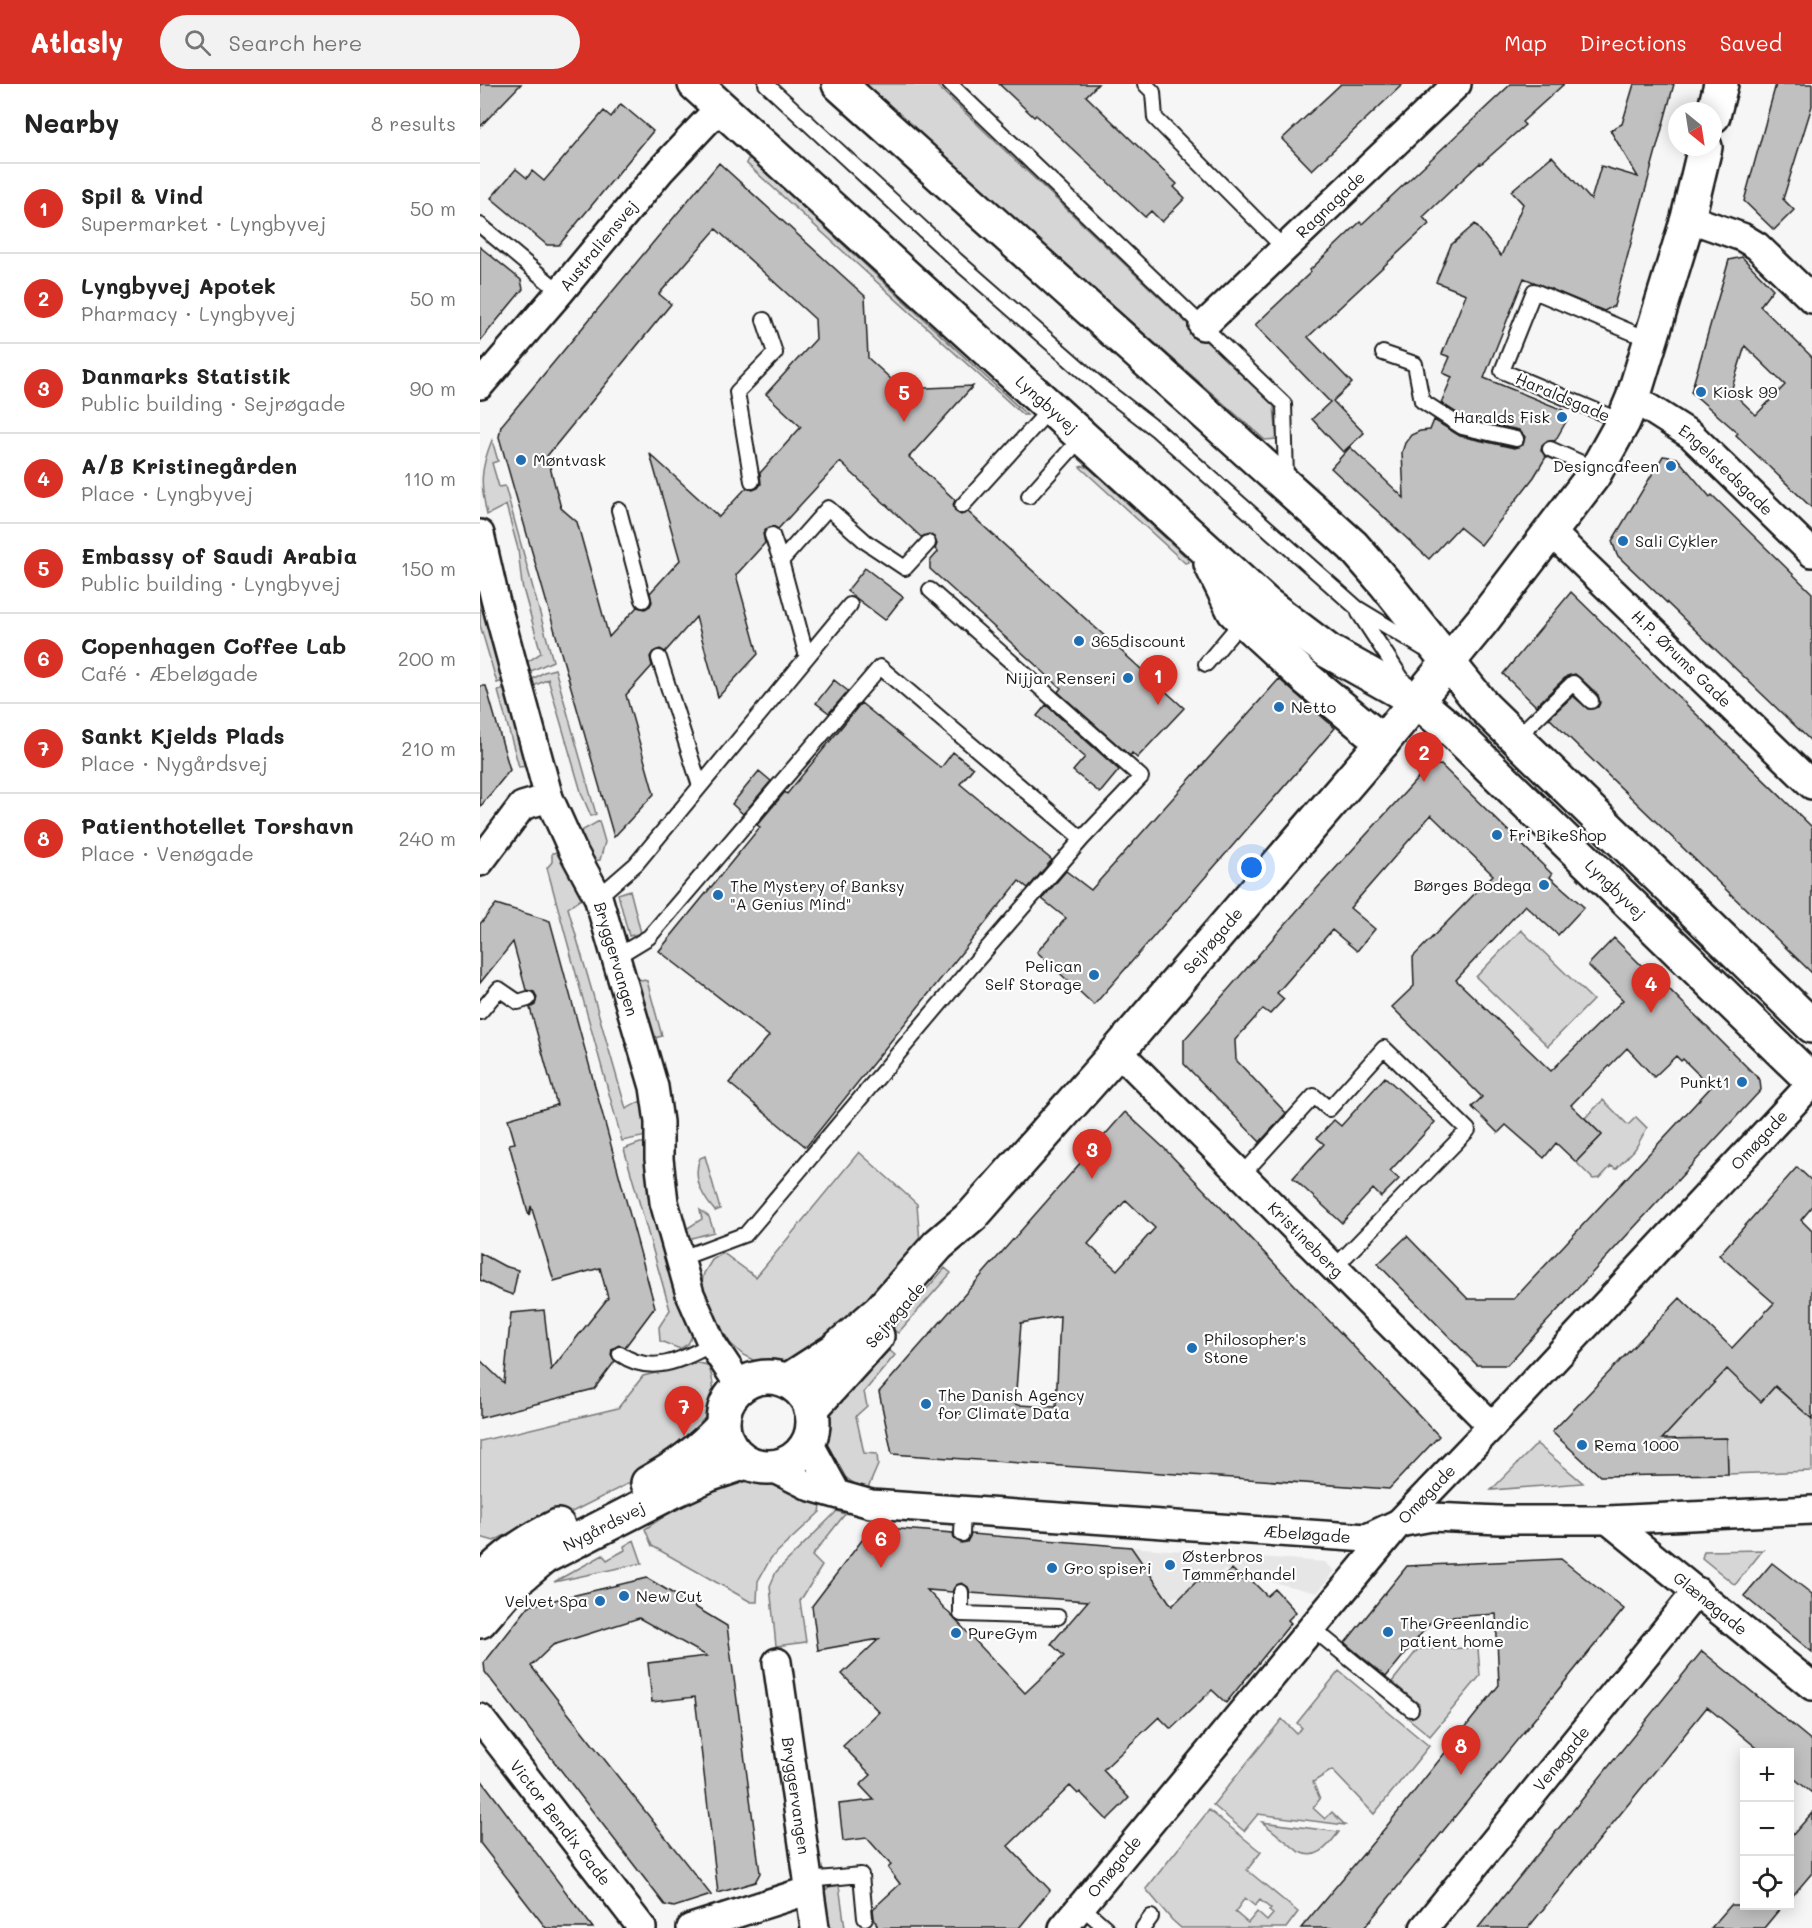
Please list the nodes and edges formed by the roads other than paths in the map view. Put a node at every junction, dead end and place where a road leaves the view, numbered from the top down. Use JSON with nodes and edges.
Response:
{"nodes":[{"id":1,"x":695,"y":84,"type":"edge"},
{"id":2,"x":766,"y":84,"type":"edge"},
{"id":3,"x":839,"y":84,"type":"edge"},
{"id":4,"x":950,"y":84,"type":"edge"},
{"id":5,"x":1145,"y":84,"type":"edge"},
{"id":6,"x":1457,"y":84,"type":"edge"},
{"id":7,"x":1721,"y":84,"type":"edge"},
{"id":8,"x":1716,"y":102,"type":"edge"},
{"id":9,"x":709,"y":119,"type":"junction"},
{"id":10,"x":1703,"y":156,"type":"edge"},
{"id":11,"x":1688,"y":218,"type":"junction"},
{"id":12,"x":480,"y":225,"type":"edge"},
{"id":13,"x":1284,"y":248,"type":"junction"},
{"id":14,"x":560,"y":292,"type":"junction"},
{"id":15,"x":1812,"y":299,"type":"edge"},
{"id":16,"x":764,"y":320,"type":"dead end"},
{"id":17,"x":1203,"y":326,"type":"junction"},
{"id":18,"x":1652,"y":340,"type":"junction"},
{"id":19,"x":1383,"y":353,"type":"dead end"},
{"id":20,"x":480,"y":385,"type":"edge"},
{"id":21,"x":1050,"y":409,"type":"junction"},
{"id":22,"x":1628,"y":410,"type":"junction"},
{"id":23,"x":1082,"y":437,"type":"junction"},
{"id":24,"x":1516,"y":439,"type":"dead end"},
{"id":25,"x":1550,"y":449,"type":"dead end"},
{"id":26,"x":1597,"y":470,"type":"junction"},
{"id":27,"x":752,"y":481,"type":"dead end"},
{"id":28,"x":1286,"y":485,"type":"junction"},
{"id":29,"x":1029,"y":496,"type":"dead end"},
{"id":30,"x":962,"y":506,"type":"dead end"},
{"id":31,"x":619,"y":510,"type":"dead end"},
{"id":32,"x":1551,"y":532,"type":"junction"},
{"id":33,"x":480,"y":534,"type":"edge"},
{"id":34,"x":772,"y":535,"type":"dead end"},
{"id":35,"x":928,"y":543,"type":"dead end"},
{"id":36,"x":1203,"y":547,"type":"junction"},
{"id":37,"x":1812,"y":553,"type":"edge"},
{"id":38,"x":781,"y":561,"type":"junction"},
{"id":39,"x":930,"y":590,"type":"dead end"},
{"id":40,"x":643,"y":600,"type":"dead end"},
{"id":41,"x":850,"y":605,"type":"dead end"},
{"id":42,"x":1357,"y":608,"type":"junction"},
{"id":43,"x":1243,"y":620,"type":"junction"},
{"id":44,"x":807,"y":657,"type":"junction"},
{"id":45,"x":659,"y":658,"type":"dead end"},
{"id":46,"x":1448,"y":662,"type":"junction"},
{"id":47,"x":1206,"y":664,"type":"dead end"},
{"id":48,"x":1417,"y":701,"type":"junction"},
{"id":49,"x":1591,"y":701,"type":"dead end"},
{"id":50,"x":1516,"y":738,"type":"junction"},
{"id":51,"x":1383,"y":742,"type":"junction"},
{"id":52,"x":1812,"y":785,"type":"edge"},
{"id":53,"x":700,"y":786,"type":"junction"},
{"id":54,"x":549,"y":798,"type":"junction"},
{"id":55,"x":1082,"y":839,"type":"junction"},
{"id":56,"x":480,"y":862,"type":"edge"},
{"id":57,"x":598,"y":897,"type":"junction"},
{"id":58,"x":616,"y":957,"type":"junction"},
{"id":59,"x":528,"y":999,"type":"dead end"},
{"id":60,"x":480,"y":1012,"type":"edge"},
{"id":61,"x":1812,"y":1026,"type":"edge"},
{"id":62,"x":1118,"y":1051,"type":"junction"},
{"id":63,"x":1812,"y":1082,"type":"edge"},
{"id":64,"x":1242,"y":1175,"type":"junction"},
{"id":65,"x":973,"y":1215,"type":"junction"},
{"id":66,"x":679,"y":1259,"type":"junction"},
{"id":67,"x":1334,"y":1268,"type":"junction"},
{"id":68,"x":712,"y":1344,"type":"junction"},
{"id":69,"x":620,"y":1354,"type":"dead end"},
{"id":70,"x":787,"y":1381,"type":"junction"},
{"id":71,"x":740,"y":1386,"type":"junction"},
{"id":72,"x":810,"y":1425,"type":"junction"},
{"id":73,"x":722,"y":1426,"type":"junction"},
{"id":74,"x":1492,"y":1426,"type":"junction"},
{"id":75,"x":758,"y":1465,"type":"junction"},
{"id":76,"x":837,"y":1494,"type":"junction"},
{"id":77,"x":1812,"y":1510,"type":"edge"},
{"id":78,"x":1608,"y":1520,"type":"junction"},
{"id":79,"x":1399,"y":1523,"type":"junction"},
{"id":80,"x":480,"y":1582,"type":"edge"},
{"id":81,"x":1697,"y":1591,"type":"junction"},
{"id":82,"x":961,"y":1592,"type":"dead end"},
{"id":83,"x":1058,"y":1617,"type":"dead end"},
{"id":84,"x":480,"y":1621,"type":"edge"},
{"id":85,"x":1312,"y":1628,"type":"junction"},
{"id":86,"x":777,"y":1662,"type":"dead end"},
{"id":87,"x":1812,"y":1686,"type":"edge"},
{"id":88,"x":1412,"y":1709,"type":"dead end"},
{"id":89,"x":480,"y":1718,"type":"edge"},
{"id":90,"x":809,"y":1885,"type":"junction"},
{"id":91,"x":1081,"y":1906,"type":"junction"},
{"id":92,"x":866,"y":1918,"type":"dead end"},
{"id":93,"x":642,"y":1928,"type":"edge"},
{"id":94,"x":691,"y":1928,"type":"edge"},
{"id":95,"x":815,"y":1928,"type":"edge"},
{"id":96,"x":1063,"y":1928,"type":"edge"},
{"id":97,"x":1106,"y":1928,"type":"edge"},
{"id":98,"x":1424,"y":1928,"type":"edge"}],
"edges":[{"from":1,"to":9,"type":"street","name":"Lyngbyvej"},
{"from":2,"to":42,"type":"lane","name":"Lyngbyvej"},
{"from":3,"to":28,"type":"street","name":"Lyngbyvej"},
{"from":4,"to":17,"type":"lane"},
{"from":5,"to":13,"type":"lane"},
{"from":6,"to":13,"type":"street","name":"Ragnagade"},
{"from":7,"to":8,"type":"street"},
{"from":9,"to":14,"type":"street","name":"Australiensvej"},
{"from":9,"to":21,"type":"street","name":"Lyngbyvej"},
{"from":10,"to":11,"type":"street","name":"Haraldsgade"},
{"from":11,"to":15,"type":"street"},
{"from":11,"to":18,"type":"street","name":"Haraldsgade"},
{"from":12,"to":14,"type":"lane"},
{"from":13,"to":17,"type":"street","name":"Ragnagade"},
{"from":14,"to":20,"type":"street","name":"Australiensvej"},
{"from":16,"to":27,"type":"lane"},
{"from":17,"to":28,"type":"lane"},
{"from":18,"to":22,"type":"street","name":"Haraldsgade"},
{"from":18,"to":22,"type":"lane","name":"Haraldsgade"},
{"from":19,"to":24,"type":"lane"},
{"from":21,"to":23,"type":"street","name":"Lyngbyvej"},
{"from":21,"to":30,"type":"lane"},
{"from":22,"to":26,"type":"street","name":"Haraldsgade"},
{"from":22,"to":37,"type":"street","name":"Engelstedsgade"},
{"from":23,"to":29,"type":"lane"},
{"from":23,"to":36,"type":"street","name":"Lyngbyvej"},
{"from":25,"to":26,"type":"lane"},
{"from":26,"to":32,"type":"street","name":"Haraldsgade"},
{"from":28,"to":46,"type":"street","name":"Lyngbyvej"},
{"from":31,"to":40,"type":"lane"},
{"from":32,"to":46,"type":"street","name":"Haraldsgade"},
{"from":32,"to":52,"type":"street","name":"H.P. Ørums Gade"},
{"from":33,"to":54,"type":"street","name":"Bryggervangen"},
{"from":34,"to":38,"type":"lane"},
{"from":35,"to":38,"type":"lane"},
{"from":36,"to":43,"type":"street"},
{"from":36,"to":48,"type":"street","name":"Lyngbyvej"},
{"from":38,"to":44,"type":"lane"},
{"from":39,"to":55,"type":"lane"},
{"from":41,"to":44,"type":"lane"},
{"from":42,"to":46,"type":"lane","name":"Lyngbyvej"},
{"from":42,"to":48,"type":"lane","name":"Lyngbyvej"},
{"from":43,"to":47,"type":"lane"},
{"from":43,"to":51,"type":"street"},
{"from":44,"to":53,"type":"lane"},
{"from":45,"to":53,"type":"lane"},
{"from":46,"to":48,"type":"street","name":"Sejrøgade"},
{"from":46,"to":50,"type":"street","name":"Lyngbyvej"},
{"from":48,"to":51,"type":"street","name":"Sejrøgade"},
{"from":48,"to":63,"type":"street","name":"Lyngbyvej"},
{"from":49,"to":50,"type":"lane"},
{"from":50,"to":61,"type":"street","name":"Lyngbyvej"},
{"from":51,"to":62,"type":"street","name":"Sejrøgade"},
{"from":53,"to":57,"type":"lane"},
{"from":54,"to":56,"type":"street"},
{"from":54,"to":57,"type":"street","name":"Bryggervangen"},
{"from":55,"to":58,"type":"lane"},
{"from":55,"to":66,"type":"lane"},
{"from":57,"to":58,"type":"street","name":"Bryggervangen"},
{"from":58,"to":66,"type":"street","name":"Bryggervangen"},
{"from":59,"to":60,"type":"lane"},
{"from":62,"to":64,"type":"street","name":"Kristineberg"},
{"from":62,"to":65,"type":"street","name":"Sejrøgade"},
{"from":63,"to":74,"type":"street","name":"Omøgade"},
{"from":64,"to":67,"type":"street","name":"Kristineberg"},
{"from":64,"to":67,"type":"lane"},
{"from":65,"to":70,"type":"street","name":"Sejrøgade"},
{"from":65,"to":72,"type":"street","name":"Sejrøgade"},
{"from":66,"to":68,"type":"street","name":"Bryggervangen"},
{"from":67,"to":74,"type":"street","name":"Kristineberg"},
{"from":68,"to":69,"type":"lane"},
{"from":68,"to":71,"type":"street","name":"Bryggervangen"},
{"from":70,"to":71,"type":"street"},
{"from":70,"to":72,"type":"street"},
{"from":71,"to":73,"type":"street"},
{"from":72,"to":75,"type":"street"},
{"from":72,"to":76,"type":"street"},
{"from":73,"to":75,"type":"street"},
{"from":73,"to":80,"type":"street","name":"Nygårdsvej"},
{"from":74,"to":79,"type":"street","name":"Omøgade"},
{"from":75,"to":76,"type":"street","name":"Æbeløgade"},
{"from":75,"to":84,"type":"street","name":"Nygårdsvej"},
{"from":76,"to":79,"type":"street","name":"Æbeløgade"},
{"from":77,"to":78,"type":"street","name":"Æbeløgade"},
{"from":78,"to":79,"type":"street","name":"Æbeløgade"},
{"from":78,"to":81,"type":"street","name":"Glænøgade"},
{"from":79,"to":85,"type":"street","name":"Omøgade"},
{"from":81,"to":87,"type":"street","name":"Glænøgade"},
{"from":81,"to":98,"type":"street","name":"Venøgade"},
{"from":82,"to":83,"type":"lane"},
{"from":85,"to":88,"type":"lane"},
{"from":85,"to":91,"type":"street","name":"Omøgade"},
{"from":86,"to":90,"type":"street","name":"Bryggervangen"},
{"from":89,"to":93,"type":"street","name":"Victor Bendix Gade"},
{"from":90,"to":92,"type":"lane"},
{"from":90,"to":94,"type":"street"},
{"from":90,"to":95,"type":"street","name":"Bryggervangen"},
{"from":91,"to":96,"type":"street","name":"Omøgade"},
{"from":91,"to":97,"type":"lane"}]}
